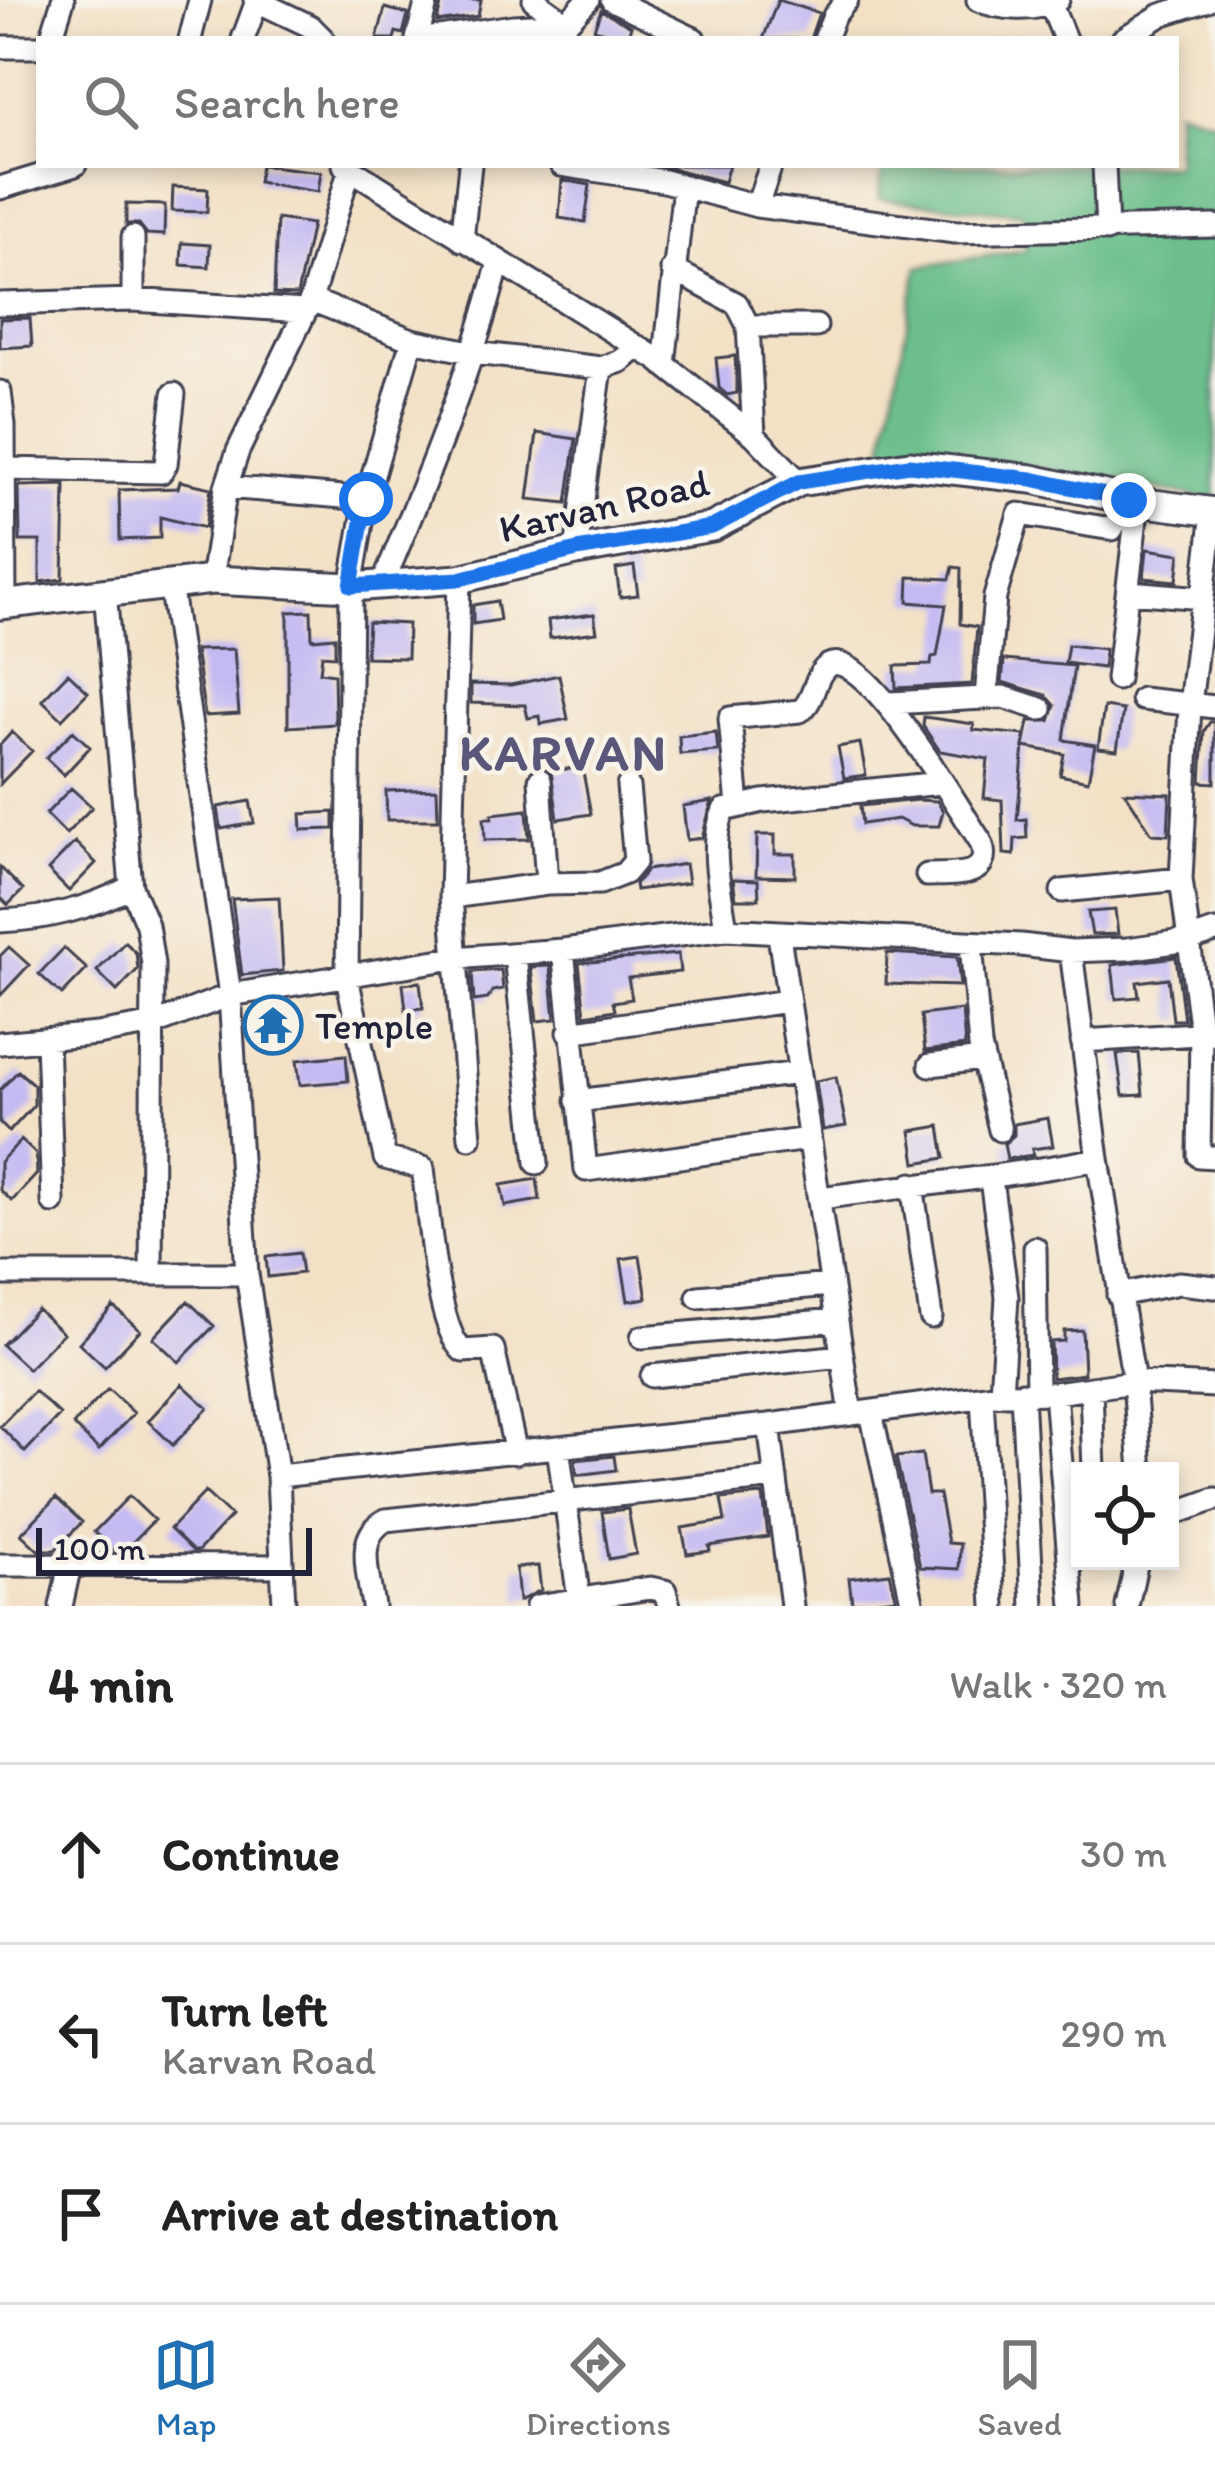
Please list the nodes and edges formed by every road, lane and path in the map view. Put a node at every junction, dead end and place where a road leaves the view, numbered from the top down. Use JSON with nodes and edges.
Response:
{"nodes":[{"id":1,"x":63,"y":0,"type":"edge"},
{"id":2,"x":200,"y":0,"type":"edge"},
{"id":3,"x":256,"y":0,"type":"edge"},
{"id":4,"x":427,"y":0,"type":"edge"},
{"id":5,"x":534,"y":0,"type":"edge"},
{"id":6,"x":588,"y":0,"type":"edge"},
{"id":7,"x":612,"y":0,"type":"edge"},
{"id":8,"x":847,"y":0,"type":"edge"},
{"id":9,"x":978,"y":0,"type":"edge"},
{"id":10,"x":1208,"y":0,"type":"edge"},
{"id":11,"x":1054,"y":3,"type":"edge"},
{"id":12,"x":566,"y":23,"type":"junction"},
{"id":13,"x":510,"y":33,"type":"edge"},
{"id":14,"x":52,"y":36,"type":"edge"},
{"id":15,"x":191,"y":36,"type":"edge"},
{"id":16,"x":245,"y":36,"type":"edge"},
{"id":17,"x":320,"y":36,"type":"edge"},
{"id":18,"x":421,"y":36,"type":"edge"},
{"id":19,"x":466,"y":36,"type":"edge"},
{"id":20,"x":686,"y":36,"type":"edge"},
{"id":21,"x":826,"y":36,"type":"edge"},
{"id":22,"x":1064,"y":36,"type":"edge"},
{"id":23,"x":1128,"y":36,"type":"edge"},
{"id":24,"x":0,"y":47,"type":"edge"},
{"id":25,"x":36,"y":47,"type":"edge"},
{"id":26,"x":66,"y":168,"type":"edge"},
{"id":27,"x":346,"y":168,"type":"edge"},
{"id":28,"x":350,"y":168,"type":"edge"},
{"id":29,"x":470,"y":168,"type":"edge"},
{"id":30,"x":589,"y":168,"type":"edge"},
{"id":31,"x":770,"y":168,"type":"edge"},
{"id":32,"x":1104,"y":168,"type":"edge"},
{"id":33,"x":672,"y":177,"type":"edge"},
{"id":34,"x":0,"y":188,"type":"edge"},
{"id":35,"x":758,"y":206,"type":"junction"},
{"id":36,"x":1215,"y":226,"type":"edge"},
{"id":37,"x":1107,"y":230,"type":"junction"},
{"id":38,"x":133,"y":237,"type":"dead end"},
{"id":39,"x":462,"y":239,"type":"junction"},
{"id":40,"x":499,"y":262,"type":"junction"},
{"id":41,"x":672,"y":269,"type":"junction"},
{"id":42,"x":133,"y":300,"type":"junction"},
{"id":43,"x":0,"y":304,"type":"edge"},
{"id":44,"x":308,"y":305,"type":"junction"},
{"id":45,"x":748,"y":326,"type":"junction"},
{"id":46,"x":816,"y":326,"type":"dead end"},
{"id":47,"x":412,"y":340,"type":"junction"},
{"id":48,"x":638,"y":347,"type":"junction"},
{"id":49,"x":475,"y":353,"type":"junction"},
{"id":50,"x":664,"y":365,"type":"junction"},
{"id":51,"x":601,"y":368,"type":"junction"},
{"id":52,"x":0,"y":392,"type":"edge"},
{"id":53,"x":174,"y":394,"type":"dead end"},
{"id":54,"x":754,"y":435,"type":"junction"},
{"id":55,"x":2,"y":469,"type":"edge"},
{"id":56,"x":799,"y":482,"type":"junction"},
{"id":57,"x":226,"y":487,"type":"junction"},
{"id":58,"x":366,"y":499,"type":"junction"},
{"id":59,"x":1133,"y":501,"type":"junction"},
{"id":60,"x":1214,"y":512,"type":"edge"},
{"id":61,"x":577,"y":550,"type":"junction"},
{"id":62,"x":459,"y":579,"type":"junction"},
{"id":63,"x":212,"y":580,"type":"junction"},
{"id":64,"x":170,"y":583,"type":"junction"},
{"id":65,"x":382,"y":585,"type":"junction"},
{"id":66,"x":351,"y":586,"type":"junction"},
{"id":67,"x":105,"y":591,"type":"junction"},
{"id":68,"x":1129,"y":592,"type":"junction"},
{"id":69,"x":1203,"y":598,"type":"junction"},
{"id":70,"x":2,"y":605,"type":"edge"},
{"id":71,"x":1117,"y":679,"type":"dead end"},
{"id":72,"x":986,"y":697,"type":"junction"},
{"id":73,"x":1142,"y":699,"type":"dead end"},
{"id":74,"x":890,"y":703,"type":"junction"},
{"id":75,"x":1190,"y":705,"type":"junction"},
{"id":76,"x":1215,"y":707,"type":"edge"},
{"id":77,"x":1041,"y":709,"type":"dead end"},
{"id":78,"x":540,"y":780,"type":"dead end"},
{"id":79,"x":941,"y":782,"type":"junction"},
{"id":80,"x":628,"y":786,"type":"dead end"},
{"id":81,"x":737,"y":806,"type":"junction"},
{"id":82,"x":927,"y":875,"type":"dead end"},
{"id":83,"x":1181,"y":879,"type":"junction"},
{"id":84,"x":548,"y":884,"type":"junction"},
{"id":85,"x":130,"y":887,"type":"junction"},
{"id":86,"x":1062,"y":891,"type":"dead end"},
{"id":87,"x":451,"y":897,"type":"junction"},
{"id":88,"x":0,"y":921,"type":"edge"},
{"id":89,"x":726,"y":929,"type":"junction"},
{"id":90,"x":1215,"y":931,"type":"edge"},
{"id":91,"x":779,"y":934,"type":"junction"},
{"id":92,"x":1189,"y":940,"type":"junction"},
{"id":93,"x":971,"y":944,"type":"junction"},
{"id":94,"x":563,"y":950,"type":"junction"},
{"id":95,"x":1071,"y":951,"type":"junction"},
{"id":96,"x":515,"y":955,"type":"junction"},
{"id":97,"x":454,"y":958,"type":"junction"},
{"id":98,"x":346,"y":977,"type":"junction"},
{"id":99,"x":230,"y":994,"type":"junction"},
{"id":100,"x":788,"y":1001,"type":"junction"},
{"id":101,"x":154,"y":1024,"type":"junction"},
{"id":102,"x":569,"y":1032,"type":"junction"},
{"id":103,"x":1208,"y":1033,"type":"edge"},
{"id":104,"x":46,"y":1040,"type":"junction"},
{"id":105,"x":1082,"y":1041,"type":"junction"},
{"id":106,"x":0,"y":1043,"type":"edge"},
{"id":107,"x":983,"y":1059,"type":"junction"},
{"id":108,"x":929,"y":1065,"type":"dead end"},
{"id":109,"x":799,"y":1073,"type":"junction"},
{"id":110,"x":578,"y":1100,"type":"junction"},
{"id":111,"x":1000,"y":1130,"type":"dead end"},
{"id":112,"x":470,"y":1138,"type":"dead end"},
{"id":113,"x":808,"y":1139,"type":"junction"},
{"id":114,"x":1215,"y":1157,"type":"edge"},
{"id":115,"x":1098,"y":1159,"type":"junction"},
{"id":116,"x":537,"y":1163,"type":"dead end"},
{"id":117,"x":991,"y":1179,"type":"junction"},
{"id":118,"x":912,"y":1184,"type":"junction"},
{"id":119,"x":820,"y":1198,"type":"junction"},
{"id":120,"x":53,"y":1202,"type":"dead end"},
{"id":121,"x":1035,"y":1248,"type":"dead end"},
{"id":122,"x":0,"y":1274,"type":"edge"},
{"id":123,"x":151,"y":1274,"type":"junction"},
{"id":124,"x":247,"y":1274,"type":"junction"},
{"id":125,"x":830,"y":1286,"type":"junction"},
{"id":126,"x":1215,"y":1287,"type":"edge"},
{"id":127,"x":1118,"y":1295,"type":"junction"},
{"id":128,"x":698,"y":1297,"type":"dead end"},
{"id":129,"x":931,"y":1318,"type":"dead end"},
{"id":130,"x":836,"y":1320,"type":"junction"},
{"id":131,"x":642,"y":1337,"type":"dead end"},
{"id":132,"x":842,"y":1356,"type":"junction"},
{"id":133,"x":652,"y":1376,"type":"dead end"},
{"id":134,"x":1133,"y":1382,"type":"junction"},
{"id":135,"x":1215,"y":1386,"type":"edge"},
{"id":136,"x":1091,"y":1388,"type":"junction"},
{"id":137,"x":1020,"y":1394,"type":"junction"},
{"id":138,"x":861,"y":1413,"type":"junction"},
{"id":139,"x":769,"y":1425,"type":"junction"},
{"id":140,"x":558,"y":1447,"type":"junction"},
{"id":141,"x":516,"y":1453,"type":"junction"},
{"id":142,"x":1094,"y":1462,"type":"edge"},
{"id":143,"x":1140,"y":1462,"type":"edge"},
{"id":144,"x":278,"y":1476,"type":"junction"},
{"id":145,"x":776,"y":1478,"type":"junction"},
{"id":146,"x":1215,"y":1499,"type":"edge"},
{"id":147,"x":568,"y":1500,"type":"junction"},
{"id":148,"x":1179,"y":1512,"type":"edge"},
{"id":149,"x":0,"y":1565,"type":"edge"},
{"id":150,"x":70,"y":1565,"type":"junction"},
{"id":151,"x":282,"y":1566,"type":"junction"},
{"id":152,"x":1135,"y":1570,"type":"edge"},
{"id":153,"x":579,"y":1600,"type":"junction"},
{"id":154,"x":61,"y":1606,"type":"edge"},
{"id":155,"x":284,"y":1606,"type":"edge"},
{"id":156,"x":373,"y":1606,"type":"edge"},
{"id":157,"x":537,"y":1606,"type":"edge"},
{"id":158,"x":670,"y":1606,"type":"edge"},
{"id":159,"x":792,"y":1606,"type":"edge"},
{"id":160,"x":913,"y":1606,"type":"edge"},
{"id":161,"x":994,"y":1606,"type":"edge"},
{"id":162,"x":1033,"y":1606,"type":"edge"},
{"id":163,"x":1073,"y":1606,"type":"edge"},
{"id":164,"x":1127,"y":1606,"type":"edge"}],
"edges":[{"from":1,"to":14,"type":"street"},
{"from":2,"to":15,"type":"street"},
{"from":3,"to":16,"type":"street"},
{"from":3,"to":17,"type":"street"},
{"from":4,"to":18,"type":"street"},
{"from":5,"to":12,"type":"street"},
{"from":6,"to":12,"type":"street"},
{"from":7,"to":20,"type":"street"},
{"from":8,"to":21,"type":"street"},
{"from":9,"to":11,"type":"street"},
{"from":10,"to":23,"type":"street"},
{"from":11,"to":22,"type":"street"},
{"from":12,"to":13,"type":"street"},
{"from":13,"to":19,"type":"street"},
{"from":24,"to":25,"type":"street"},
{"from":26,"to":34,"type":"street"},
{"from":27,"to":44,"type":"street"},
{"from":28,"to":39,"type":"street"},
{"from":29,"to":39,"type":"street"},
{"from":30,"to":33,"type":"street"},
{"from":31,"to":35,"type":"street"},
{"from":32,"to":37,"type":"street"},
{"from":33,"to":35,"type":"street"},
{"from":33,"to":41,"type":"street"},
{"from":35,"to":37,"type":"street"},
{"from":36,"to":37,"type":"street"},
{"from":38,"to":42,"type":"street"},
{"from":39,"to":40,"type":"street"},
{"from":40,"to":48,"type":"street"},
{"from":40,"to":49,"type":"street"},
{"from":41,"to":45,"type":"street"},
{"from":41,"to":50,"type":"street"},
{"from":42,"to":43,"type":"street"},
{"from":42,"to":44,"type":"street"},
{"from":44,"to":47,"type":"street"},
{"from":44,"to":57,"type":"street"},
{"from":45,"to":46,"type":"street"},
{"from":45,"to":54,"type":"street"},
{"from":47,"to":49,"type":"street"},
{"from":47,"to":58,"type":"street"},
{"from":48,"to":50,"type":"street"},
{"from":48,"to":51,"type":"street"},
{"from":49,"to":51,"type":"street"},
{"from":49,"to":65,"type":"street"},
{"from":50,"to":54,"type":"street"},
{"from":51,"to":61,"type":"street"},
{"from":52,"to":55,"type":"street"},
{"from":53,"to":55,"type":"street"},
{"from":54,"to":56,"type":"street"},
{"from":55,"to":70,"type":"street"},
{"from":56,"to":59,"type":"street","name":"Karvan Road"},
{"from":56,"to":61,"type":"street","name":"Karvan Road"},
{"from":57,"to":58,"type":"street"},
{"from":57,"to":63,"type":"street"},
{"from":58,"to":66,"type":"street"},
{"from":59,"to":60,"type":"street","name":"Karvan Road"},
{"from":59,"to":68,"type":"street"},
{"from":59,"to":72,"type":"street"},
{"from":60,"to":69,"type":"street"},
{"from":61,"to":62,"type":"street","name":"Karvan Road"},
{"from":62,"to":65,"type":"street","name":"Karvan Road"},
{"from":62,"to":87,"type":"street"},
{"from":63,"to":64,"type":"street","name":"Karvan Road"},
{"from":63,"to":66,"type":"street","name":"Karvan Road"},
{"from":64,"to":67,"type":"street","name":"Karvan Road"},
{"from":64,"to":99,"type":"street"},
{"from":65,"to":66,"type":"street","name":"Karvan Road"},
{"from":66,"to":98,"type":"street"},
{"from":67,"to":70,"type":"street","name":"Karvan Road"},
{"from":67,"to":85,"type":"street"},
{"from":68,"to":69,"type":"street"},
{"from":68,"to":71,"type":"street"},
{"from":69,"to":75,"type":"street"},
{"from":72,"to":74,"type":"street"},
{"from":72,"to":77,"type":"street"},
{"from":73,"to":75,"type":"street"},
{"from":74,"to":79,"type":"street"},
{"from":74,"to":81,"type":"street"},
{"from":75,"to":76,"type":"street"},
{"from":75,"to":83,"type":"street"},
{"from":78,"to":84,"type":"street"},
{"from":79,"to":81,"type":"street"},
{"from":79,"to":82,"type":"street"},
{"from":80,"to":84,"type":"street"},
{"from":81,"to":89,"type":"street"},
{"from":83,"to":86,"type":"street"},
{"from":83,"to":92,"type":"street"},
{"from":84,"to":87,"type":"street"},
{"from":85,"to":88,"type":"street"},
{"from":85,"to":101,"type":"street"},
{"from":87,"to":97,"type":"street"},
{"from":89,"to":91,"type":"street"},
{"from":89,"to":94,"type":"street"},
{"from":90,"to":92,"type":"street"},
{"from":91,"to":93,"type":"street"},
{"from":91,"to":100,"type":"street"},
{"from":92,"to":95,"type":"street"},
{"from":92,"to":103,"type":"street"},
{"from":93,"to":95,"type":"street"},
{"from":93,"to":107,"type":"street"},
{"from":94,"to":96,"type":"street"},
{"from":94,"to":102,"type":"street"},
{"from":95,"to":105,"type":"street"},
{"from":96,"to":97,"type":"street"},
{"from":96,"to":116,"type":"street"},
{"from":97,"to":98,"type":"street"},
{"from":97,"to":112,"type":"street"},
{"from":98,"to":99,"type":"street"},
{"from":98,"to":141,"type":"street"},
{"from":99,"to":101,"type":"street"},
{"from":99,"to":124,"type":"street"},
{"from":100,"to":102,"type":"street"},
{"from":100,"to":109,"type":"street"},
{"from":101,"to":104,"type":"street"},
{"from":101,"to":123,"type":"street"},
{"from":102,"to":110,"type":"street"},
{"from":103,"to":105,"type":"street"},
{"from":103,"to":114,"type":"street"},
{"from":104,"to":106,"type":"street"},
{"from":104,"to":120,"type":"street"},
{"from":105,"to":115,"type":"street"},
{"from":107,"to":108,"type":"street"},
{"from":107,"to":111,"type":"street"},
{"from":109,"to":110,"type":"street"},
{"from":109,"to":113,"type":"street"},
{"from":110,"to":113,"type":"street"},
{"from":113,"to":119,"type":"street"},
{"from":115,"to":117,"type":"street"},
{"from":115,"to":127,"type":"street"},
{"from":117,"to":118,"type":"street"},
{"from":117,"to":137,"type":"street"},
{"from":118,"to":119,"type":"street"},
{"from":118,"to":129,"type":"street"},
{"from":119,"to":125,"type":"street"},
{"from":121,"to":137,"type":"street"},
{"from":122,"to":123,"type":"street"},
{"from":123,"to":124,"type":"street"},
{"from":124,"to":144,"type":"street"},
{"from":125,"to":128,"type":"street"},
{"from":125,"to":130,"type":"street"},
{"from":126,"to":127,"type":"street"},
{"from":127,"to":134,"type":"street"},
{"from":130,"to":131,"type":"street"},
{"from":130,"to":132,"type":"street"},
{"from":132,"to":133,"type":"street"},
{"from":132,"to":138,"type":"street"},
{"from":134,"to":135,"type":"street"},
{"from":134,"to":136,"type":"street"},
{"from":134,"to":143,"type":"street"},
{"from":136,"to":137,"type":"street"},
{"from":136,"to":142,"type":"street"},
{"from":137,"to":138,"type":"street"},
{"from":137,"to":161,"type":"street"},
{"from":137,"to":162,"type":"street"},
{"from":137,"to":163,"type":"street"},
{"from":138,"to":139,"type":"street"},
{"from":138,"to":160,"type":"street"},
{"from":139,"to":140,"type":"street"},
{"from":139,"to":145,"type":"street"},
{"from":140,"to":141,"type":"street"},
{"from":140,"to":147,"type":"street"},
{"from":141,"to":144,"type":"street"},
{"from":144,"to":151,"type":"street"},
{"from":145,"to":147,"type":"street"},
{"from":145,"to":159,"type":"street"},
{"from":146,"to":148,"type":"street"},
{"from":147,"to":153,"type":"street"},
{"from":147,"to":156,"type":"street"},
{"from":149,"to":150,"type":"street"},
{"from":150,"to":151,"type":"street"},
{"from":150,"to":154,"type":"street"},
{"from":151,"to":155,"type":"street"},
{"from":152,"to":164,"type":"street"},
{"from":153,"to":157,"type":"street"},
{"from":153,"to":158,"type":"street"}]}
